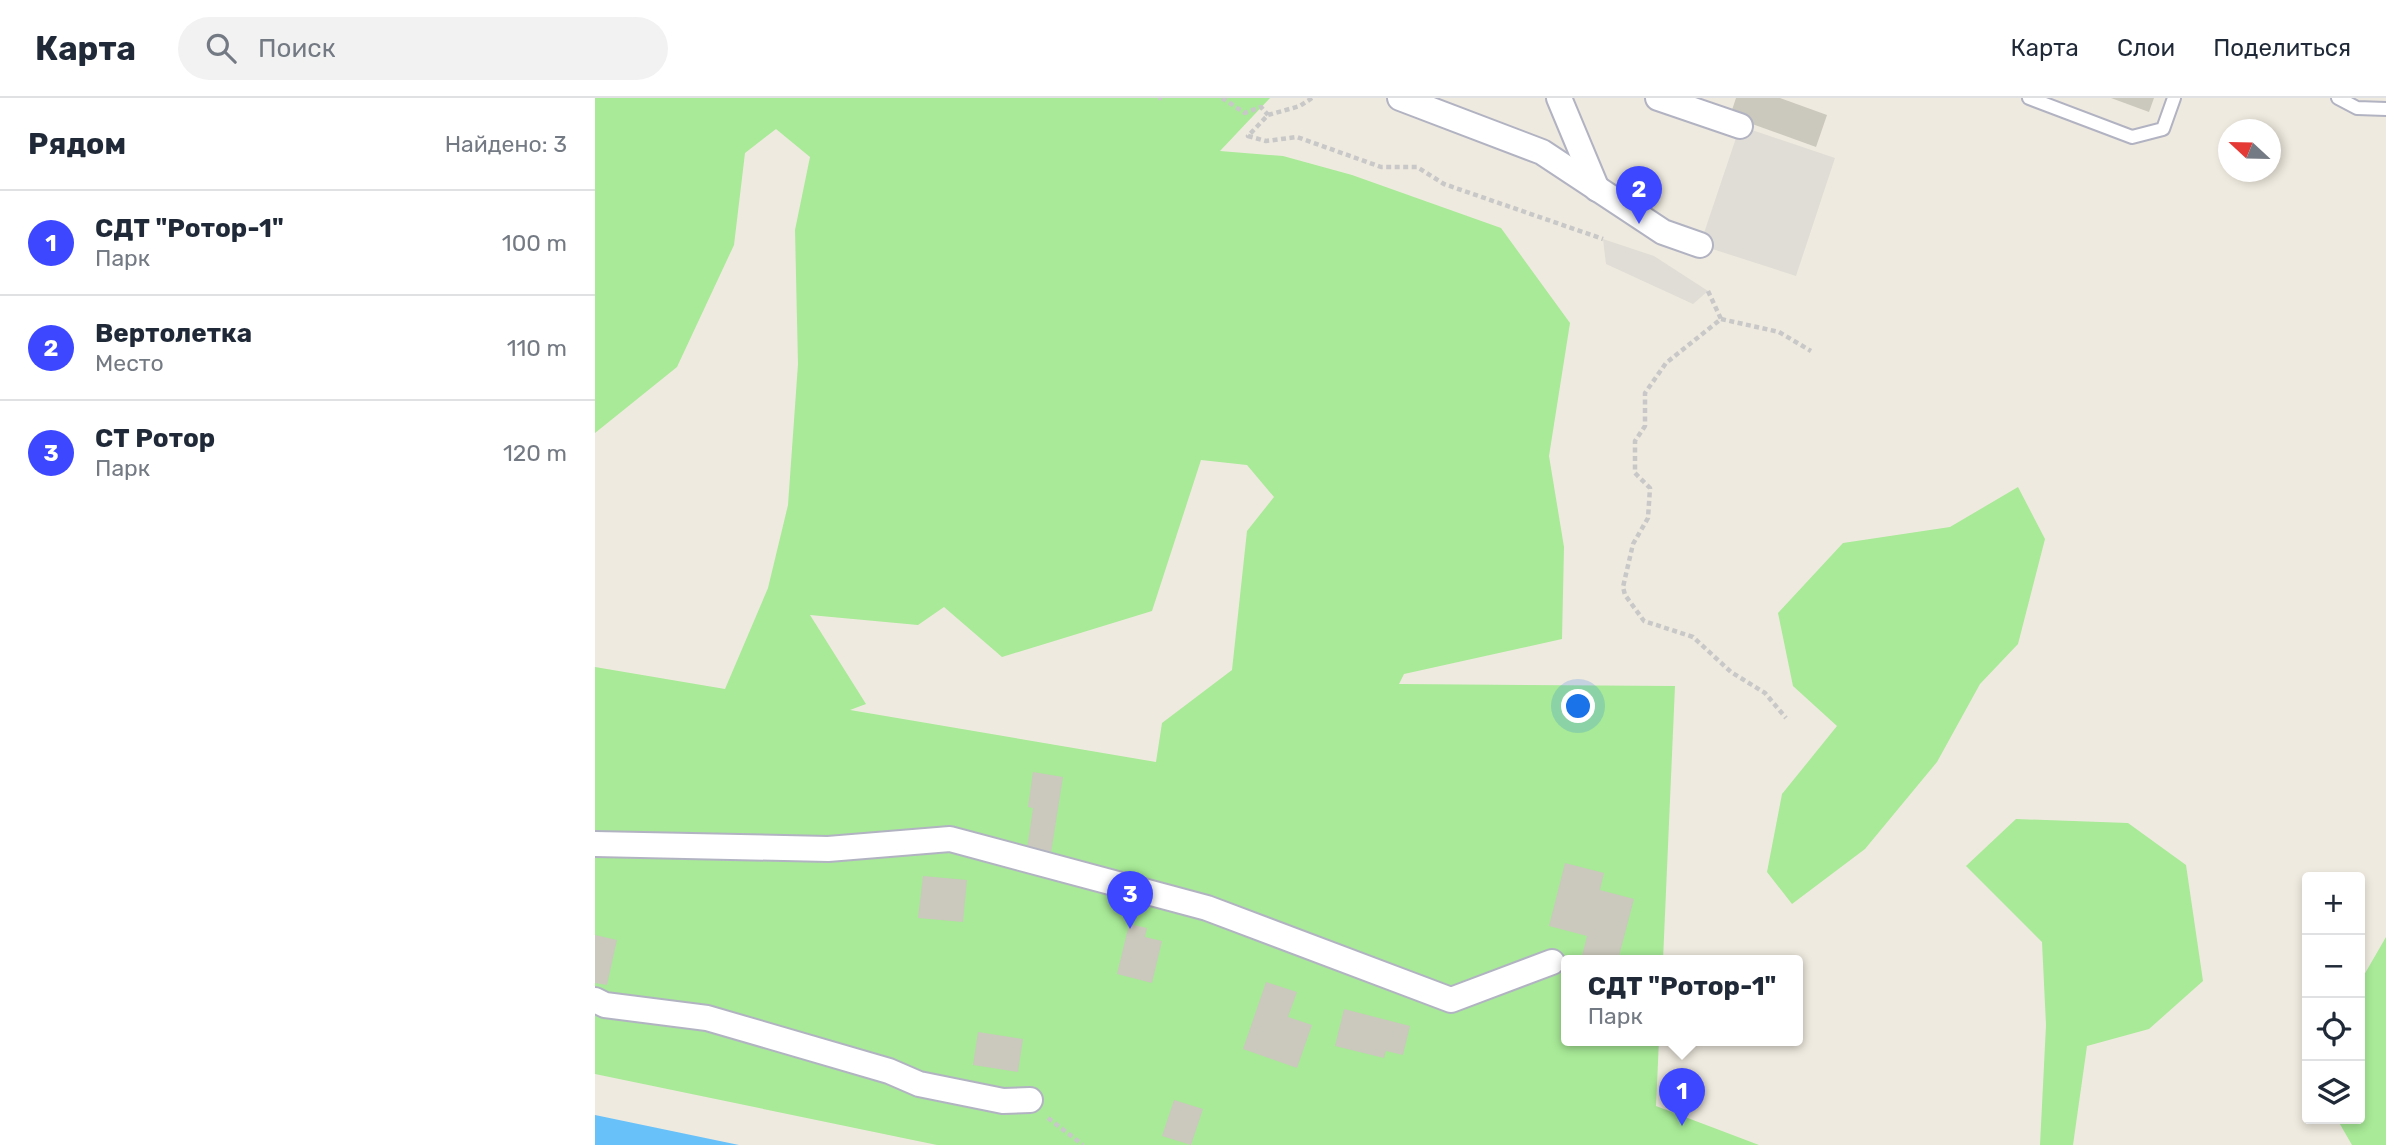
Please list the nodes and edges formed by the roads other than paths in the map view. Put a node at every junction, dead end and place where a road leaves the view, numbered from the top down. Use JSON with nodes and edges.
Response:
{"nodes":[{"id":1,"x":1400,"y":98,"type":"edge"},
{"id":2,"x":1559,"y":98,"type":"edge"},
{"id":3,"x":1658,"y":98,"type":"edge"},
{"id":4,"x":2029,"y":98,"type":"edge"},
{"id":5,"x":2174,"y":98,"type":"edge"},
{"id":6,"x":2338,"y":98,"type":"edge"},
{"id":7,"x":2386,"y":109,"type":"edge"},
{"id":8,"x":1739,"y":126,"type":"dead end"},
{"id":9,"x":1597,"y":189,"type":"junction"},
{"id":10,"x":1700,"y":245,"type":"dead end"},
{"id":11,"x":595,"y":844,"type":"edge"},
{"id":12,"x":1552,"y":962,"type":"dead end"},
{"id":13,"x":595,"y":1000,"type":"edge"},
{"id":14,"x":1030,"y":1100,"type":"road end"}],
"edges":[{"from":1,"to":9,"type":"street"},
{"from":2,"to":9,"type":"street"},
{"from":3,"to":8,"type":"street"},
{"from":4,"to":5,"type":"lane"},
{"from":6,"to":7,"type":"lane"},
{"from":9,"to":10,"type":"street"},
{"from":11,"to":12,"type":"street"},
{"from":13,"to":14,"type":"street"}]}
